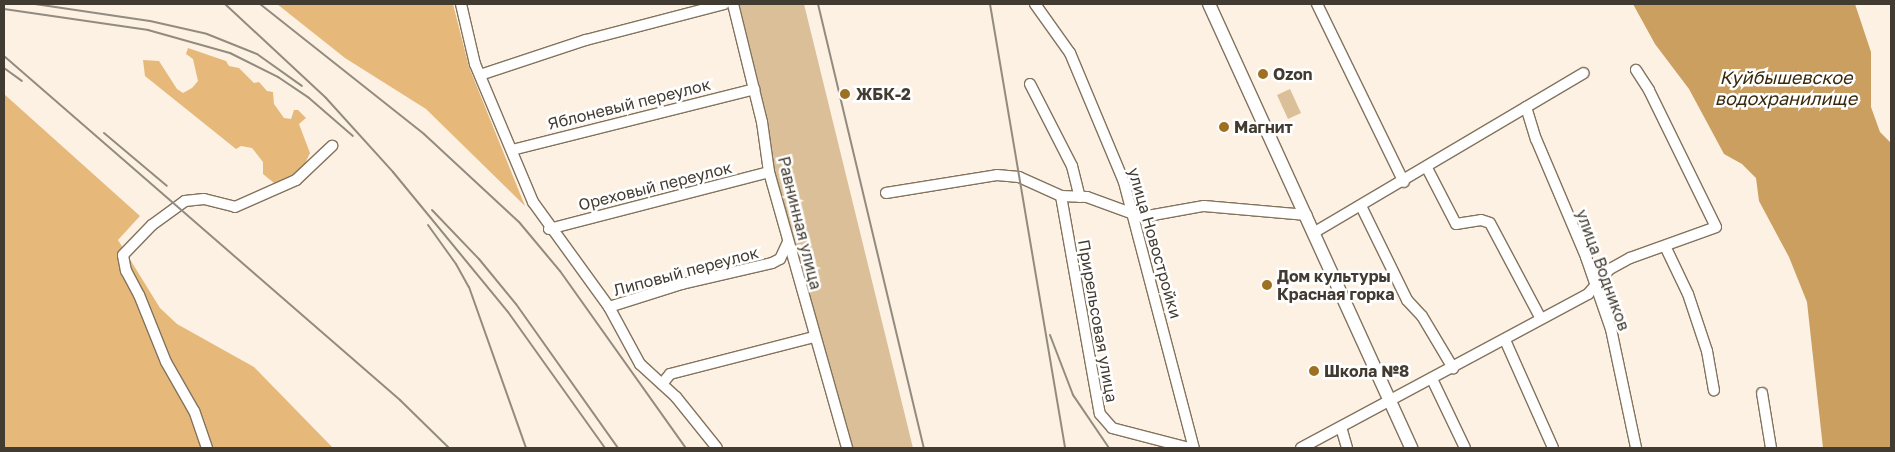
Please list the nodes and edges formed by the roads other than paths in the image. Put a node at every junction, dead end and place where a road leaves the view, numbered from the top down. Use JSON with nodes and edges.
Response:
{"nodes":[{"id":1,"x":460,"y":4,"type":"edge"},
{"id":2,"x":724,"y":4,"type":"edge"},
{"id":3,"x":733,"y":4,"type":"edge"},
{"id":4,"x":1035,"y":4,"type":"edge"},
{"id":5,"x":1210,"y":4,"type":"edge"},
{"id":6,"x":1317,"y":4,"type":"edge"},
{"id":7,"x":1636,"y":70,"type":"dead end"},
{"id":8,"x":1584,"y":73,"type":"dead end"},
{"id":9,"x":480,"y":75,"type":"junction"},
{"id":10,"x":1030,"y":84,"type":"dead end"},
{"id":11,"x":754,"y":89,"type":"junction"},
{"id":12,"x":1526,"y":107,"type":"junction"},
{"id":13,"x":332,"y":146,"type":"dead end"},
{"id":14,"x":512,"y":150,"type":"junction"},
{"id":15,"x":1427,"y":168,"type":"junction"},
{"id":16,"x":769,"y":172,"type":"junction"},
{"id":17,"x":1404,"y":182,"type":"junction"},
{"id":18,"x":886,"y":193,"type":"dead end"},
{"id":19,"x":1060,"y":196,"type":"junction"},
{"id":20,"x":1080,"y":197,"type":"junction"},
{"id":21,"x":1361,"y":206,"type":"junction"},
{"id":22,"x":1134,"y":213,"type":"junction"},
{"id":23,"x":1307,"y":215,"type":"junction"},
{"id":24,"x":549,"y":229,"type":"junction"},
{"id":25,"x":1315,"y":232,"type":"junction"},
{"id":26,"x":788,"y":242,"type":"junction"},
{"id":27,"x":1665,"y":246,"type":"junction"},
{"id":28,"x":1596,"y":287,"type":"junction"},
{"id":29,"x":609,"y":307,"type":"junction"},
{"id":30,"x":1540,"y":317,"type":"junction"},
{"id":31,"x":814,"y":337,"type":"junction"},
{"id":32,"x":1504,"y":340,"type":"junction"},
{"id":33,"x":1453,"y":368,"type":"junction"},
{"id":34,"x":1432,"y":379,"type":"junction"},
{"id":35,"x":662,"y":384,"type":"junction"},
{"id":36,"x":1714,"y":390,"type":"dead end"},
{"id":37,"x":1762,"y":393,"type":"dead end"},
{"id":38,"x":1390,"y":402,"type":"junction"},
{"id":39,"x":1340,"y":427,"type":"junction"},
{"id":40,"x":207,"y":448,"type":"edge"},
{"id":41,"x":717,"y":448,"type":"edge"},
{"id":42,"x":847,"y":448,"type":"edge"},
{"id":43,"x":1189,"y":448,"type":"edge"},
{"id":44,"x":1194,"y":448,"type":"edge"},
{"id":45,"x":1301,"y":448,"type":"edge"},
{"id":46,"x":1347,"y":448,"type":"edge"},
{"id":47,"x":1411,"y":448,"type":"edge"},
{"id":48,"x":1465,"y":448,"type":"edge"},
{"id":49,"x":1553,"y":448,"type":"edge"},
{"id":50,"x":1636,"y":448,"type":"edge"},
{"id":51,"x":1771,"y":448,"type":"edge"}],
"edges":[{"from":1,"to":9,"type":"street"},
{"from":2,"to":9,"type":"street"},
{"from":3,"to":11,"type":"street","name":"Равнинная улица"},
{"from":4,"to":22,"type":"street","name":"улица Новостройки"},
{"from":5,"to":23,"type":"main road"},
{"from":6,"to":17,"type":"street"},
{"from":7,"to":27,"type":"street"},
{"from":8,"to":12,"type":"street"},
{"from":9,"to":14,"type":"street"},
{"from":10,"to":20,"type":"street"},
{"from":11,"to":14,"type":"street","name":"Яблоневый переулок"},
{"from":11,"to":16,"type":"street","name":"Равнинная улица"},
{"from":12,"to":15,"type":"street"},
{"from":12,"to":28,"type":"street","name":"улица Водников"},
{"from":13,"to":40,"type":"street"},
{"from":14,"to":24,"type":"street"},
{"from":15,"to":17,"type":"street"},
{"from":15,"to":30,"type":"street"},
{"from":16,"to":24,"type":"street","name":"Ореховый переулок"},
{"from":16,"to":26,"type":"street","name":"Равнинная улица"},
{"from":17,"to":21,"type":"street"},
{"from":18,"to":19,"type":"street"},
{"from":19,"to":20,"type":"street"},
{"from":19,"to":43,"type":"street","name":"Прирельсовая улица"},
{"from":20,"to":22,"type":"street"},
{"from":21,"to":25,"type":"street"},
{"from":21,"to":33,"type":"street"},
{"from":22,"to":23,"type":"street"},
{"from":22,"to":44,"type":"street","name":"улица Новостройки"},
{"from":23,"to":25,"type":"main road"},
{"from":24,"to":29,"type":"street"},
{"from":25,"to":38,"type":"main road"},
{"from":26,"to":29,"type":"street","name":"Липовый переулок"},
{"from":26,"to":31,"type":"street","name":"Равнинная улица"},
{"from":27,"to":28,"type":"street"},
{"from":27,"to":36,"type":"street"},
{"from":28,"to":30,"type":"street"},
{"from":28,"to":50,"type":"street","name":"улица Водников"},
{"from":29,"to":35,"type":"street"},
{"from":30,"to":32,"type":"street"},
{"from":31,"to":35,"type":"street"},
{"from":31,"to":42,"type":"street","name":"Равнинная улица"},
{"from":32,"to":33,"type":"street"},
{"from":32,"to":49,"type":"street"},
{"from":33,"to":34,"type":"street"},
{"from":34,"to":38,"type":"street"},
{"from":34,"to":48,"type":"street"},
{"from":35,"to":41,"type":"street"},
{"from":37,"to":51,"type":"street"},
{"from":38,"to":39,"type":"street"},
{"from":38,"to":47,"type":"main road"},
{"from":39,"to":45,"type":"street"},
{"from":39,"to":46,"type":"street"}]}
